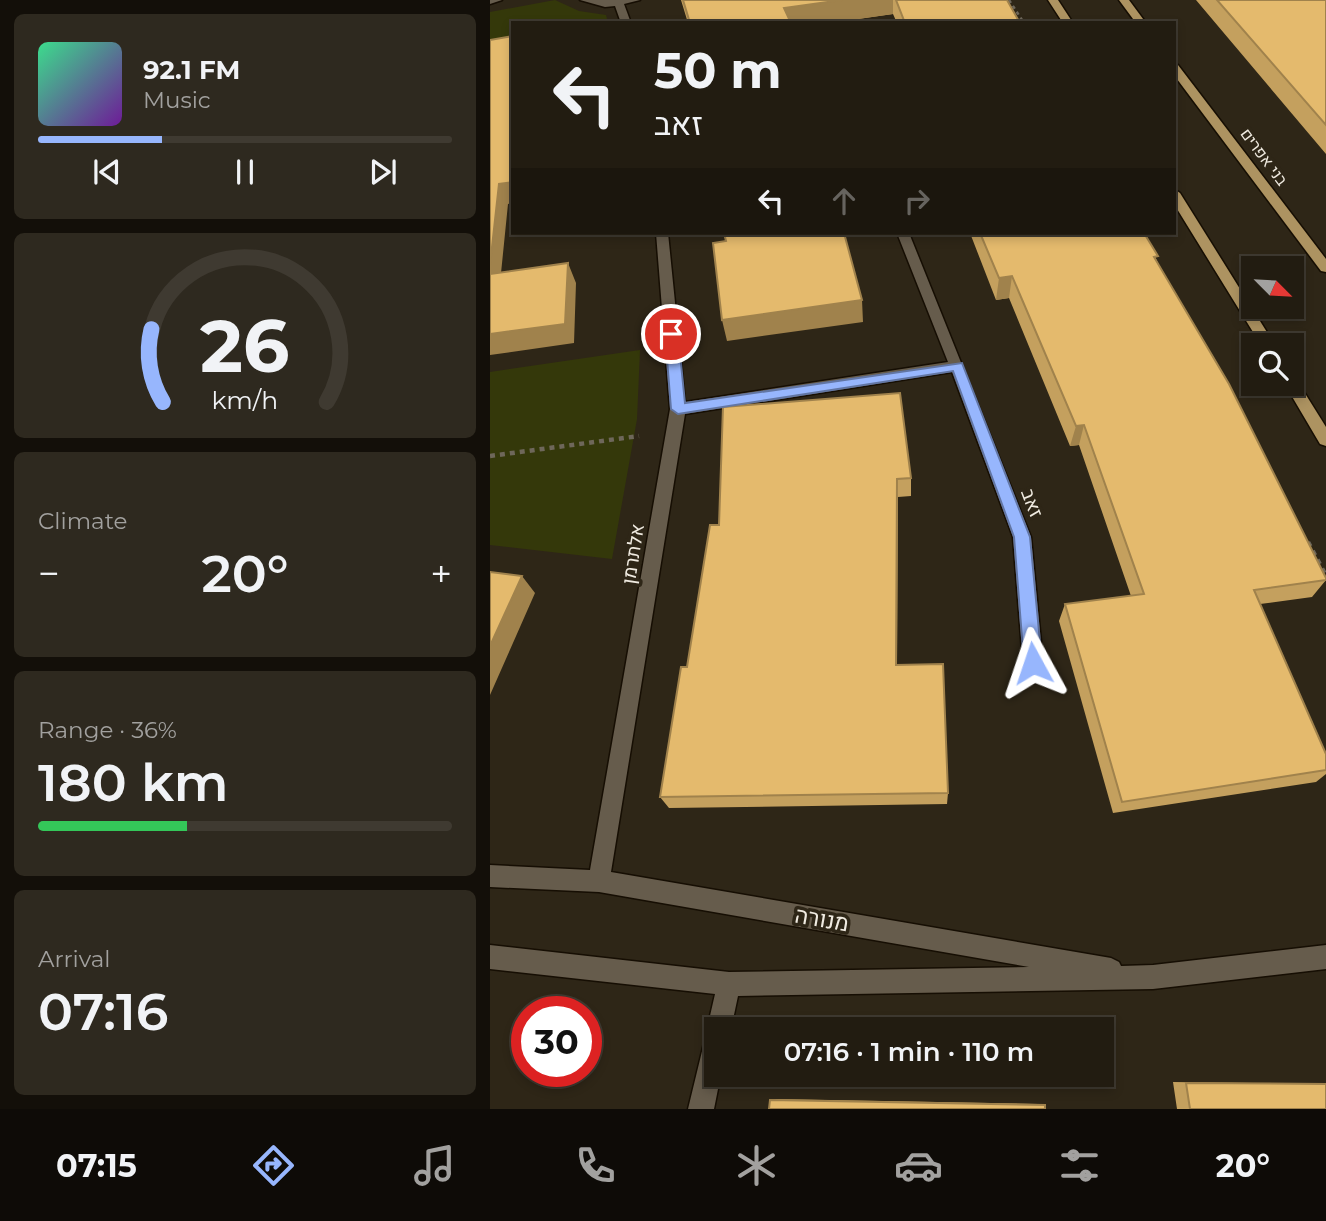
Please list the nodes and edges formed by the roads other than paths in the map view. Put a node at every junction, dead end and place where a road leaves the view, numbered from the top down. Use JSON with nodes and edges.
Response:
{"nodes":[{"id":1,"x":497,"y":0,"type":"edge"},
{"id":2,"x":584,"y":0,"type":"edge"},
{"id":3,"x":635,"y":0,"type":"edge"},
{"id":4,"x":1053,"y":0,"type":"edge"},
{"id":5,"x":1124,"y":0,"type":"edge"},
{"id":6,"x":490,"y":1,"type":"edge"},
{"id":7,"x":619,"y":3,"type":"junction"},
{"id":8,"x":625,"y":21,"type":"edge"},
{"id":9,"x":1067,"y":21,"type":"edge"},
{"id":10,"x":1140,"y":21,"type":"edge"},
{"id":11,"x":1176,"y":70,"type":"edge"},
{"id":12,"x":1176,"y":196,"type":"edge"},
{"id":13,"x":662,"y":235,"type":"edge"},
{"id":14,"x":904,"y":235,"type":"edge"},
{"id":15,"x":1326,"y":268,"type":"edge"},
{"id":16,"x":1261,"y":333,"type":"edge"},
{"id":17,"x":957,"y":366,"type":"junction"},
{"id":18,"x":1299,"y":396,"type":"edge"},
{"id":19,"x":678,"y":409,"type":"junction"},
{"id":20,"x":1326,"y":440,"type":"edge"},
{"id":21,"x":1033,"y":663,"type":"dead end"},
{"id":22,"x":490,"y":876,"type":"edge"},
{"id":23,"x":599,"y":881,"type":"junction"},
{"id":24,"x":490,"y":957,"type":"edge"},
{"id":25,"x":1326,"y":957,"type":"edge"},
{"id":26,"x":1153,"y":977,"type":"junction"},
{"id":27,"x":729,"y":984,"type":"junction"},
{"id":28,"x":722,"y":1017,"type":"edge"},
{"id":29,"x":706,"y":1087,"type":"edge"},
{"id":30,"x":701,"y":1109,"type":"edge"}],
"edges":[{"from":1,"to":6,"type":"street"},
{"from":2,"to":7,"type":"street"},
{"from":3,"to":7,"type":"street"},
{"from":4,"to":9,"type":"main road"},
{"from":5,"to":10,"type":"main road"},
{"from":7,"to":8,"type":"street"},
{"from":11,"to":15,"type":"main road","name":"בני אפרים"},
{"from":12,"to":16,"type":"main road"},
{"from":13,"to":19,"type":"street","name":"אלתרמן"},
{"from":14,"to":17,"type":"street","name":"זאב"},
{"from":17,"to":19,"type":"street"},
{"from":17,"to":21,"type":"street","name":"זאב"},
{"from":18,"to":20,"type":"main road"},
{"from":19,"to":23,"type":"street","name":"אלתרמן"},
{"from":22,"to":23,"type":"street","name":"מנורה"},
{"from":23,"to":26,"type":"street","name":"מנורה"},
{"from":24,"to":27,"type":"street","name":"מנורה"},
{"from":25,"to":26,"type":"street","name":"מנורה"},
{"from":26,"to":27,"type":"street","name":"מנורה"},
{"from":27,"to":28,"type":"street"},
{"from":29,"to":30,"type":"street"}]}
